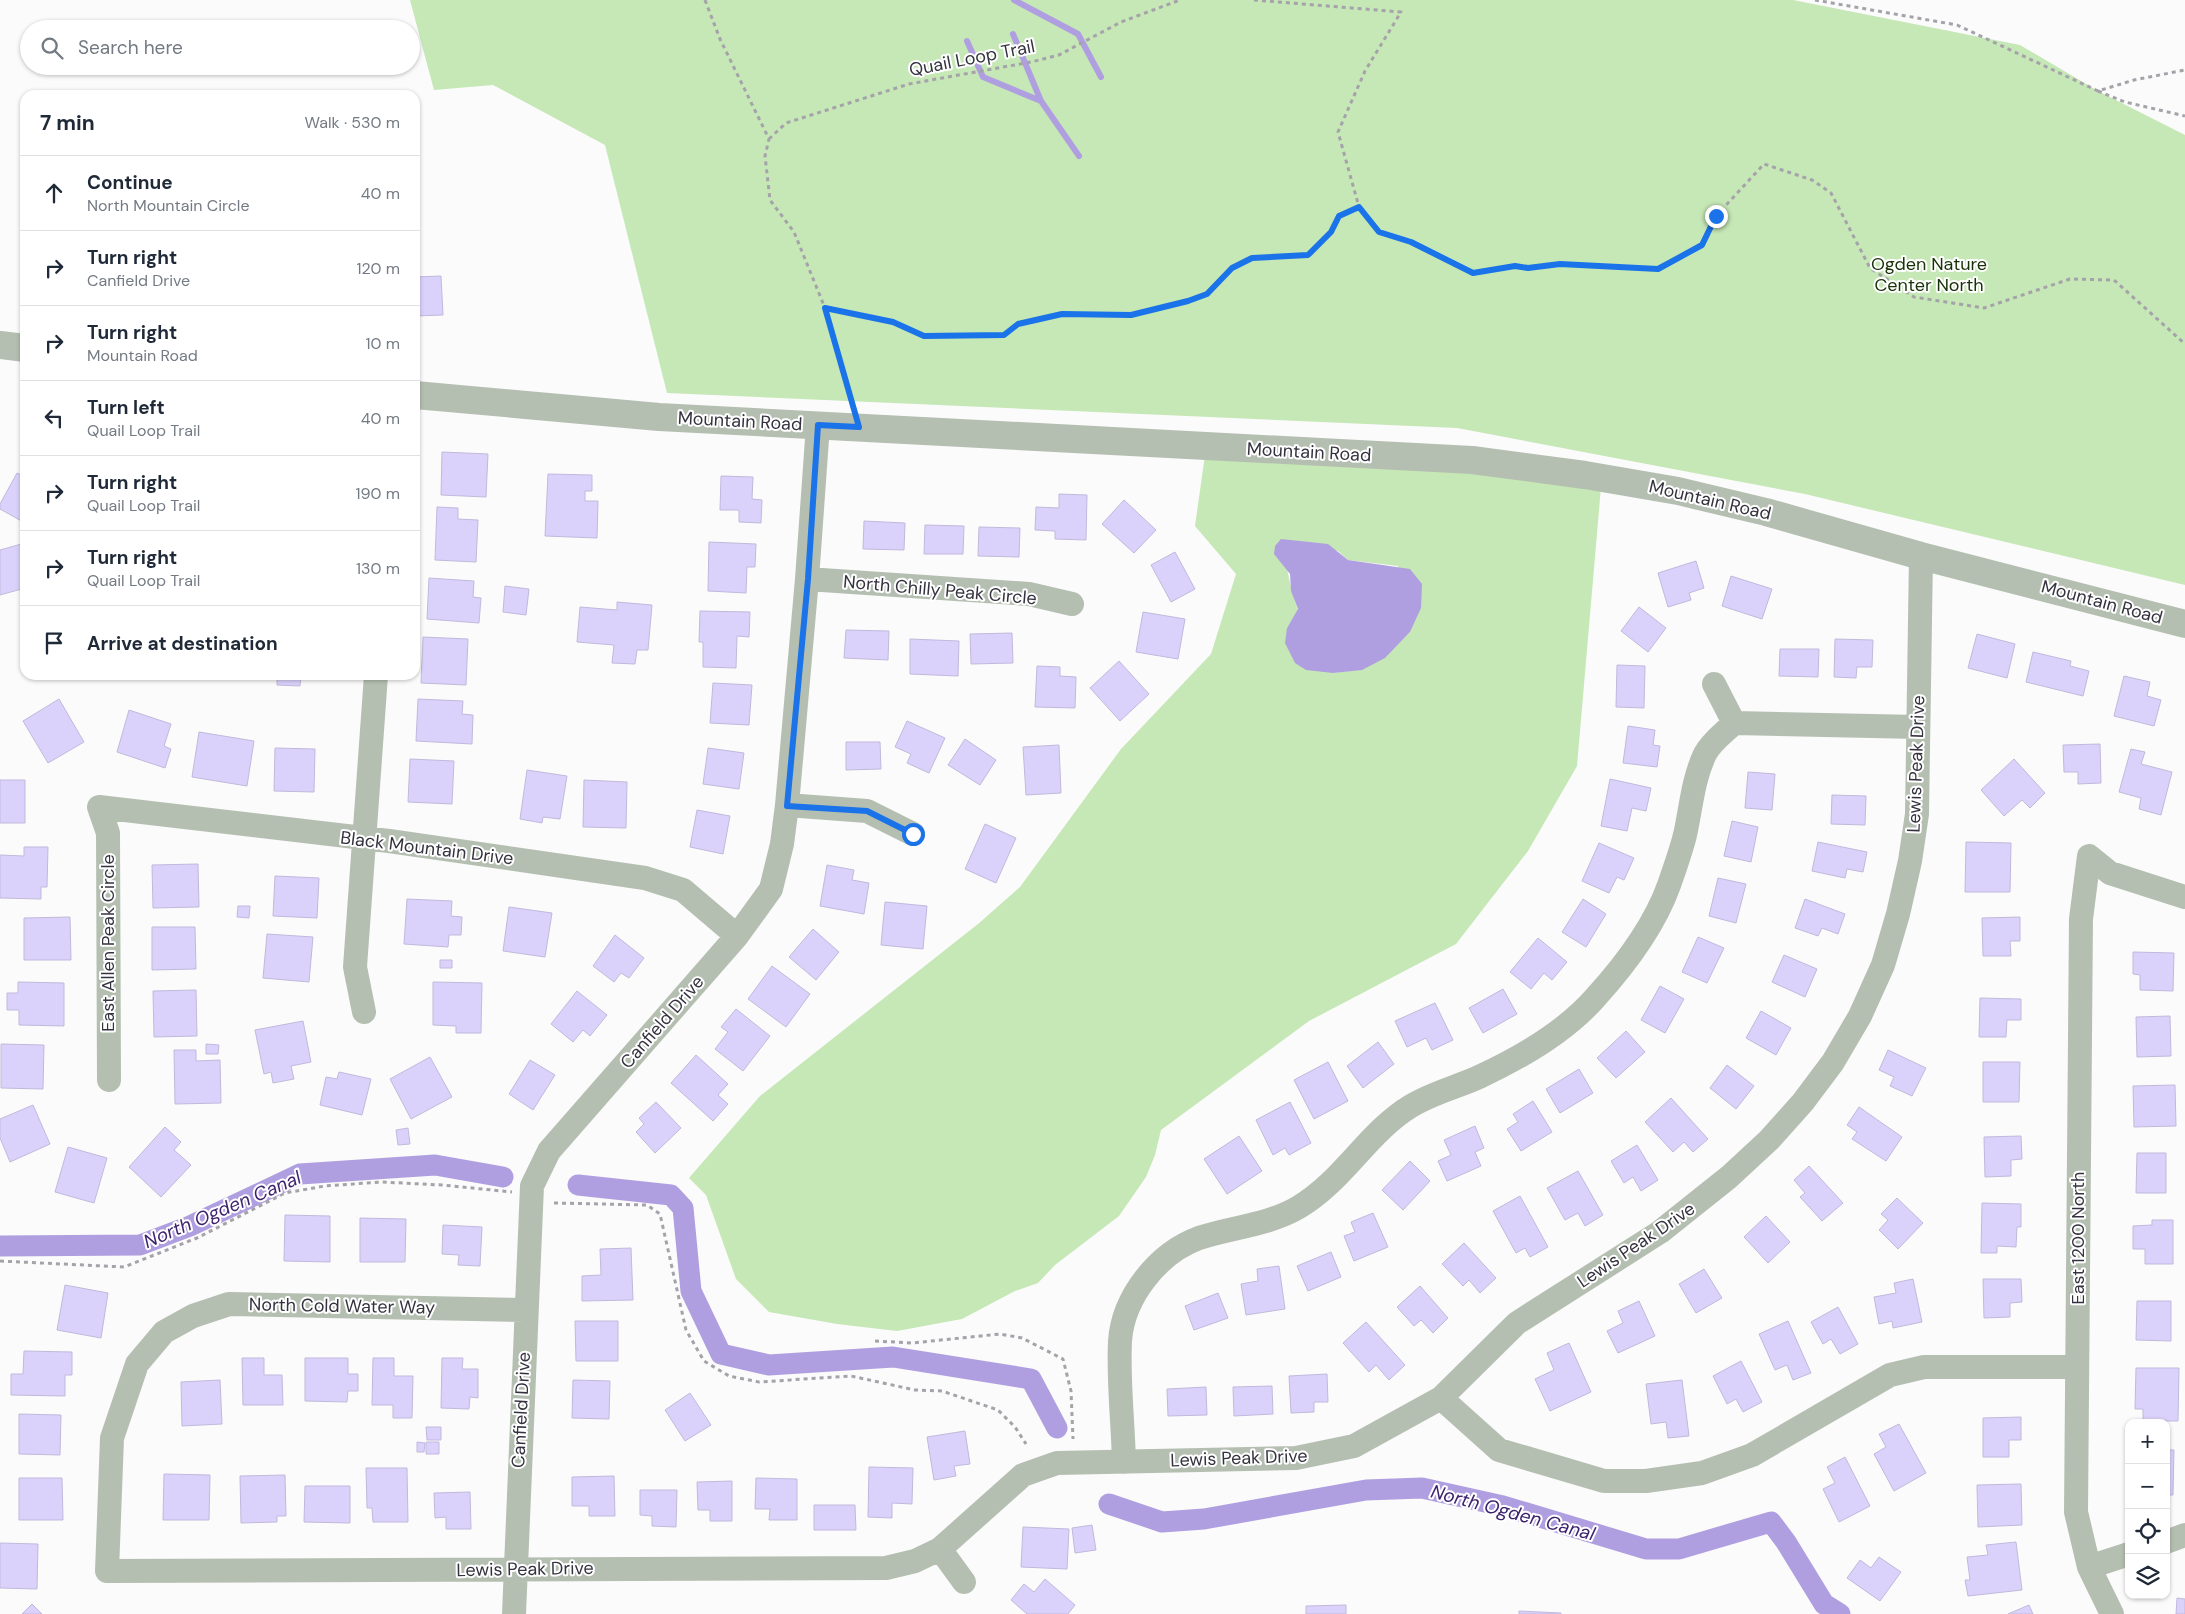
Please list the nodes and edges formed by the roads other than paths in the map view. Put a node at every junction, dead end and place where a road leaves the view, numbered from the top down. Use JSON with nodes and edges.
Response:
{"nodes":[{"id":1,"x":0,"y":345,"type":"edge"},
{"id":2,"x":20,"y":347,"type":"edge"},
{"id":3,"x":420,"y":395,"type":"edge"},
{"id":4,"x":818,"y":425,"type":"junction"},
{"id":5,"x":1921,"y":556,"type":"junction"},
{"id":6,"x":808,"y":579,"type":"junction"},
{"id":7,"x":1072,"y":604,"type":"dead end"},
{"id":8,"x":2185,"y":624,"type":"edge"},
{"id":9,"x":376,"y":680,"type":"edge"},
{"id":10,"x":1714,"y":684,"type":"dead end"},
{"id":11,"x":1734,"y":723,"type":"junction"},
{"id":12,"x":1918,"y":727,"type":"junction"},
{"id":13,"x":99,"y":806,"type":"joint"},
{"id":14,"x":787,"y":806,"type":"junction"},
{"id":15,"x":913,"y":834,"type":"dead end"},
{"id":16,"x":363,"y":839,"type":"junction"},
{"id":17,"x":2185,"y":897,"type":"edge"},
{"id":18,"x":737,"y":936,"type":"junction"},
{"id":19,"x":364,"y":1012,"type":"dead end"},
{"id":20,"x":109,"y":1080,"type":"dead end"},
{"id":21,"x":526,"y":1310,"type":"junction"},
{"id":22,"x":2077,"y":1367,"type":"junction"},
{"id":23,"x":1441,"y":1398,"type":"junction"},
{"id":24,"x":1124,"y":1462,"type":"junction"},
{"id":25,"x":2185,"y":1535,"type":"edge"},
{"id":26,"x":2170,"y":1541,"type":"edge"},
{"id":27,"x":940,"y":1548,"type":"junction"},
{"id":28,"x":2125,"y":1555,"type":"edge"},
{"id":29,"x":2090,"y":1567,"type":"junction"},
{"id":30,"x":514,"y":1570,"type":"junction"},
{"id":31,"x":107,"y":1571,"type":"joint"},
{"id":32,"x":964,"y":1582,"type":"dead end"},
{"id":33,"x":514,"y":1614,"type":"edge"},
{"id":34,"x":2112,"y":1614,"type":"edge"}],
"edges":[{"from":1,"to":2,"type":"street"},
{"from":3,"to":4,"type":"street","name":"Mountain Road"},
{"from":4,"to":5,"type":"street","name":"Mountain Road"},
{"from":4,"to":6,"type":"street","name":"Canfield Drive"},
{"from":5,"to":8,"type":"street","name":"Mountain Road"},
{"from":5,"to":12,"type":"street","name":"Lewis Peak Drive"},
{"from":6,"to":7,"type":"street","name":"North Chilly Peak Circle"},
{"from":6,"to":14,"type":"street","name":"Canfield Drive"},
{"from":9,"to":16,"type":"street"},
{"from":10,"to":11,"type":"street"},
{"from":11,"to":12,"type":"street"},
{"from":11,"to":24,"type":"street"},
{"from":12,"to":23,"type":"street","name":"Lewis Peak Drive"},
{"from":13,"to":16,"type":"street","name":"Black Mountain Drive"},
{"from":13,"to":20,"type":"street","name":"East Allen Peak Circle"},
{"from":14,"to":15,"type":"street"},
{"from":14,"to":18,"type":"street","name":"Canfield Drive"},
{"from":16,"to":18,"type":"street","name":"Black Mountain Drive"},
{"from":16,"to":19,"type":"street"},
{"from":17,"to":22,"type":"street","name":"East 1200 North"},
{"from":18,"to":21,"type":"street","name":"Canfield Drive"},
{"from":21,"to":30,"type":"street","name":"Canfield Drive"},
{"from":21,"to":31,"type":"street","name":"North Cold Water Way"},
{"from":22,"to":23,"type":"street"},
{"from":22,"to":29,"type":"street","name":"East 1200 North"},
{"from":23,"to":24,"type":"street","name":"Lewis Peak Drive"},
{"from":24,"to":27,"type":"street","name":"Lewis Peak Drive"},
{"from":25,"to":26,"type":"street"},
{"from":27,"to":30,"type":"street","name":"Lewis Peak Drive"},
{"from":27,"to":32,"type":"street"},
{"from":28,"to":29,"type":"street"},
{"from":29,"to":34,"type":"street","name":"East 1200 North"},
{"from":30,"to":31,"type":"street","name":"Lewis Peak Drive"},
{"from":30,"to":33,"type":"street","name":"Canfield Drive"}]}
